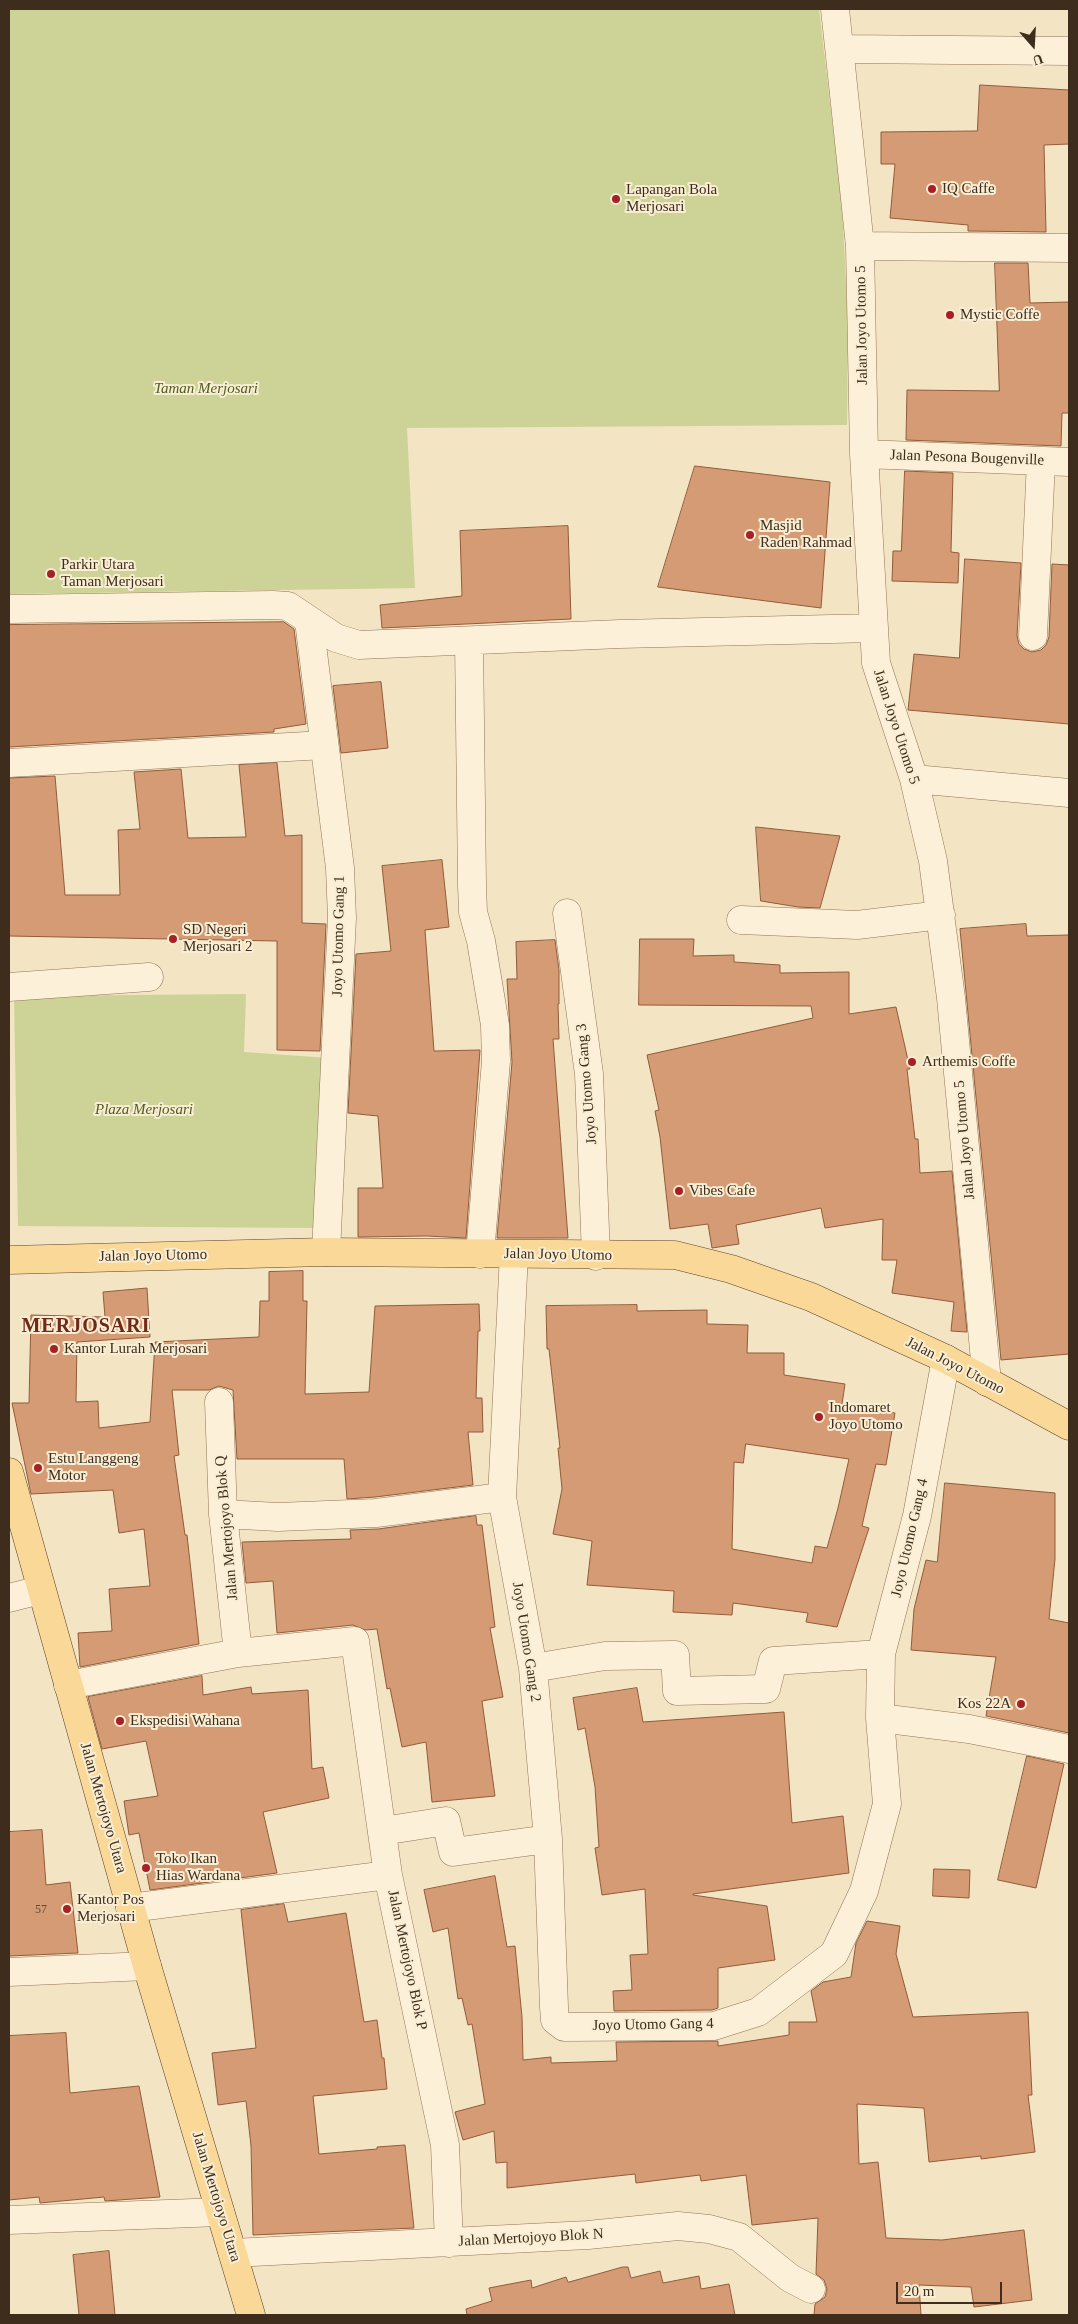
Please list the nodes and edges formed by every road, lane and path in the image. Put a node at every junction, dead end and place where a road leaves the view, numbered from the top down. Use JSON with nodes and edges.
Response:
{"nodes":[{"id":1,"x":835,"y":9,"type":"edge"},
{"id":2,"x":841,"y":49,"type":"junction"},
{"id":3,"x":1069,"y":51,"type":"edge"},
{"id":4,"x":860,"y":246,"type":"junction"},
{"id":5,"x":1069,"y":248,"type":"edge"},
{"id":6,"x":864,"y":454,"type":"junction"},
{"id":7,"x":1040,"y":460,"type":"junction"},
{"id":8,"x":1069,"y":462,"type":"edge"},
{"id":9,"x":9,"y":609,"type":"edge"},
{"id":10,"x":309,"y":621,"type":"junction"},
{"id":11,"x":874,"y":628,"type":"junction"},
{"id":12,"x":1033,"y":636,"type":"dead end"},
{"id":13,"x":469,"y":642,"type":"junction"},
{"id":14,"x":324,"y":746,"type":"junction"},
{"id":15,"x":9,"y":763,"type":"edge"},
{"id":16,"x":914,"y":779,"type":"junction"},
{"id":17,"x":1069,"y":793,"type":"edge"},
{"id":18,"x":567,"y":913,"type":"dead end"},
{"id":19,"x":941,"y":915,"type":"junction"},
{"id":20,"x":741,"y":920,"type":"dead end"},
{"id":21,"x":150,"y":977,"type":"dead end"},
{"id":22,"x":9,"y":986,"type":"edge"},
{"id":23,"x":326,"y":1252,"type":"junction"},
{"id":24,"x":480,"y":1254,"type":"junction"},
{"id":25,"x":514,"y":1254,"type":"junction"},
{"id":26,"x":596,"y":1256,"type":"junction"},
{"id":27,"x":9,"y":1260,"type":"edge"},
{"id":28,"x":946,"y":1359,"type":"junction"},
{"id":29,"x":987,"y":1382,"type":"junction"},
{"id":30,"x":219,"y":1402,"type":"dead end"},
{"id":31,"x":1069,"y":1426,"type":"edge"},
{"id":32,"x":9,"y":1472,"type":"edge"},
{"id":33,"x":502,"y":1497,"type":"junction"},
{"id":34,"x":223,"y":1514,"type":"junction"},
{"id":35,"x":40,"y":1590,"type":"junction"},
{"id":36,"x":9,"y":1598,"type":"edge"},
{"id":37,"x":238,"y":1653,"type":"junction"},
{"id":38,"x":881,"y":1654,"type":"junction"},
{"id":39,"x":533,"y":1668,"type":"junction"},
{"id":40,"x":68,"y":1685,"type":"junction"},
{"id":41,"x":880,"y":1718,"type":"junction"},
{"id":42,"x":1069,"y":1749,"type":"edge"},
{"id":43,"x":382,"y":1831,"type":"junction"},
{"id":44,"x":548,"y":1839,"type":"junction"},
{"id":45,"x":388,"y":1875,"type":"junction"},
{"id":46,"x":130,"y":1908,"type":"junction"},
{"id":47,"x":147,"y":1966,"type":"junction"},
{"id":48,"x":9,"y":1972,"type":"edge"},
{"id":49,"x":564,"y":2027,"type":"joint"},
{"id":50,"x":220,"y":2212,"type":"junction"},
{"id":51,"x":9,"y":2220,"type":"edge"},
{"id":52,"x":449,"y":2243,"type":"junction"},
{"id":53,"x":233,"y":2253,"type":"junction"},
{"id":54,"x":811,"y":2289,"type":"dead end"},
{"id":55,"x":251,"y":2315,"type":"edge"}],
"edges":[{"from":1,"to":2,"type":"street","name":"Jalan Joyo Utomo 5"},
{"from":2,"to":3,"type":"street"},
{"from":2,"to":4,"type":"street","name":"Jalan Joyo Utomo 5"},
{"from":4,"to":5,"type":"street"},
{"from":4,"to":6,"type":"street","name":"Jalan Joyo Utomo 5"},
{"from":6,"to":7,"type":"street","name":"Jalan Pesona Bougenville"},
{"from":6,"to":11,"type":"street","name":"Jalan Joyo Utomo 5"},
{"from":7,"to":8,"type":"street","name":"Jalan Pesona Bougenville"},
{"from":7,"to":12,"type":"street"},
{"from":9,"to":10,"type":"street"},
{"from":10,"to":13,"type":"street"},
{"from":10,"to":14,"type":"street","name":"Joyo Utomo Gang 1"},
{"from":11,"to":13,"type":"street"},
{"from":11,"to":16,"type":"street","name":"Jalan Joyo Utomo 5"},
{"from":13,"to":24,"type":"street"},
{"from":14,"to":15,"type":"street"},
{"from":14,"to":23,"type":"street","name":"Joyo Utomo Gang 1"},
{"from":16,"to":17,"type":"street"},
{"from":16,"to":19,"type":"street","name":"Jalan Joyo Utomo 5"},
{"from":18,"to":26,"type":"street","name":"Joyo Utomo Gang 3"},
{"from":19,"to":20,"type":"street"},
{"from":19,"to":29,"type":"street","name":"Jalan Joyo Utomo 5"},
{"from":21,"to":22,"type":"street"},
{"from":23,"to":24,"type":"main road","name":"Jalan Joyo Utomo"},
{"from":23,"to":27,"type":"main road","name":"Jalan Joyo Utomo"},
{"from":24,"to":25,"type":"main road","name":"Jalan Joyo Utomo"},
{"from":25,"to":26,"type":"main road","name":"Jalan Joyo Utomo"},
{"from":25,"to":33,"type":"street","name":"Joyo Utomo Gang 2"},
{"from":26,"to":28,"type":"main road","name":"Jalan Joyo Utomo"},
{"from":28,"to":29,"type":"main road","name":"Jalan Joyo Utomo"},
{"from":28,"to":38,"type":"street","name":"Joyo Utomo Gang 4"},
{"from":29,"to":31,"type":"main road","name":"Jalan Joyo Utomo"},
{"from":30,"to":34,"type":"street","name":"Jalan Mertojoyo Blok Q"},
{"from":32,"to":35,"type":"main road","name":"Jalan Mertojoyo Utara"},
{"from":33,"to":34,"type":"street"},
{"from":33,"to":39,"type":"street","name":"Joyo Utomo Gang 2"},
{"from":34,"to":37,"type":"street","name":"Jalan Mertojoyo Blok Q"},
{"from":35,"to":36,"type":"street"},
{"from":35,"to":40,"type":"main road","name":"Jalan Mertojoyo Utara"},
{"from":37,"to":40,"type":"street"},
{"from":37,"to":43,"type":"street"},
{"from":38,"to":39,"type":"street"},
{"from":38,"to":41,"type":"street","name":"Joyo Utomo Gang 4"},
{"from":39,"to":44,"type":"street","name":"Joyo Utomo Gang 2"},
{"from":40,"to":46,"type":"main road","name":"Jalan Mertojoyo Utara"},
{"from":41,"to":42,"type":"street"},
{"from":41,"to":49,"type":"street","name":"Joyo Utomo Gang 4"},
{"from":43,"to":44,"type":"street"},
{"from":43,"to":45,"type":"street"},
{"from":44,"to":49,"type":"street","name":"Joyo Utomo Gang 2"},
{"from":45,"to":46,"type":"street","name":"Jalan Mertojoyo Blok P"},
{"from":45,"to":52,"type":"street","name":"Jalan Mertojoyo Blok P"},
{"from":46,"to":47,"type":"main road","name":"Jalan Mertojoyo Utara"},
{"from":47,"to":48,"type":"street"},
{"from":47,"to":50,"type":"main road","name":"Jalan Mertojoyo Utara"},
{"from":50,"to":51,"type":"street"},
{"from":50,"to":53,"type":"main road","name":"Jalan Mertojoyo Utara"},
{"from":52,"to":53,"type":"street","name":"Jalan Mertojoyo Blok N"},
{"from":52,"to":54,"type":"street","name":"Jalan Mertojoyo Blok N"},
{"from":53,"to":55,"type":"main road","name":"Jalan Mertojoyo Utara"}]}
